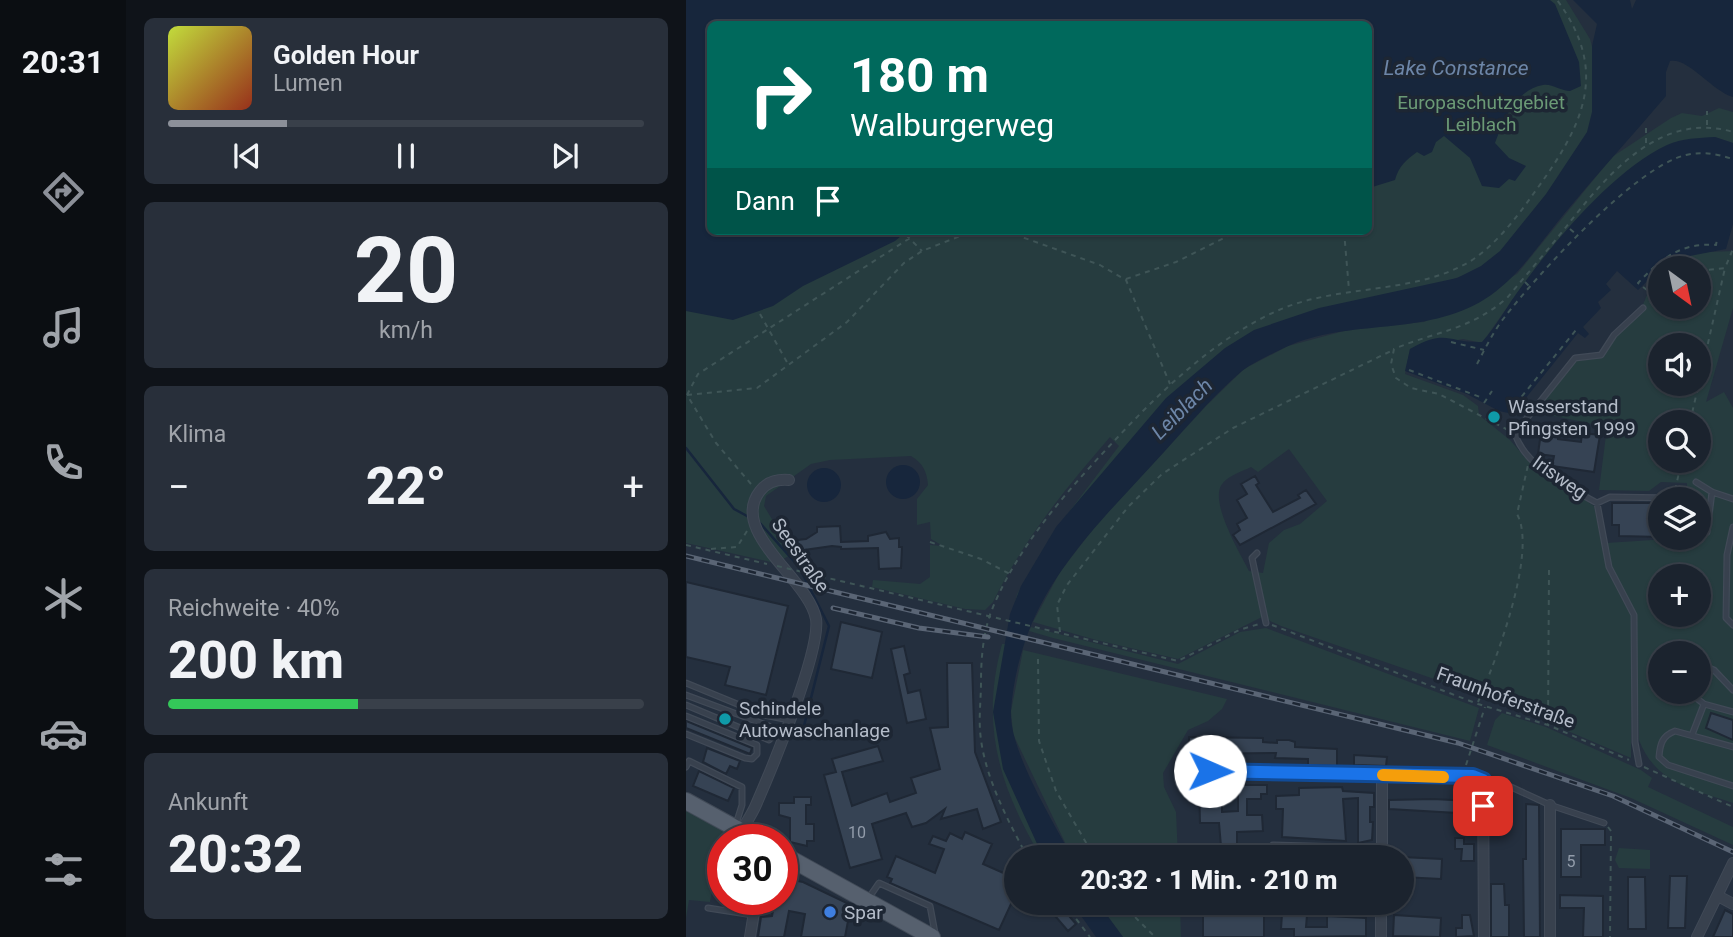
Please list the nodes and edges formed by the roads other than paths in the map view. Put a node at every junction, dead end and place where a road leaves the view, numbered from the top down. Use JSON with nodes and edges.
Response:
{"nodes":[{"id":1,"x":1643,"y":308,"type":"road end"},
{"id":2,"x":789,"y":480,"type":"dead end"},
{"id":3,"x":1696,"y":481,"type":"dead end"},
{"id":4,"x":1712,"y":492,"type":"junction"},
{"id":5,"x":1648,"y":498,"type":"edge"},
{"id":6,"x":1733,"y":499,"type":"edge"},
{"id":7,"x":1711,"y":500,"type":"edge"},
{"id":8,"x":1597,"y":503,"type":"junction"},
{"id":9,"x":1733,"y":527,"type":"edge"},
{"id":10,"x":1257,"y":553,"type":"dead end"},
{"id":11,"x":1266,"y":623,"type":"road end"},
{"id":12,"x":1733,"y":625,"type":"edge"},
{"id":13,"x":1711,"y":669,"type":"edge"},
{"id":14,"x":686,"y":683,"type":"edge"},
{"id":15,"x":1733,"y":690,"type":"edge"},
{"id":16,"x":686,"y":695,"type":"edge"},
{"id":17,"x":1704,"y":704,"type":"joint"},
{"id":18,"x":686,"y":705,"type":"edge"},
{"id":19,"x":1733,"y":712,"type":"edge"},
{"id":20,"x":686,"y":716,"type":"edge"},
{"id":21,"x":790,"y":720,"type":"junction"},
{"id":22,"x":686,"y":734,"type":"edge"},
{"id":23,"x":1692,"y":735,"type":"junction"},
{"id":24,"x":1733,"y":747,"type":"edge"},
{"id":25,"x":1639,"y":764,"type":"road end"},
{"id":26,"x":686,"y":767,"type":"edge"},
{"id":27,"x":1210,"y":771,"type":"dead end"},
{"id":28,"x":1382,"y":775,"type":"junction"},
{"id":29,"x":1483,"y":780,"type":"junction"},
{"id":30,"x":1733,"y":786,"type":"edge"},
{"id":31,"x":686,"y":801,"type":"edge"},
{"id":32,"x":1550,"y":805,"type":"junction"},
{"id":33,"x":1604,"y":823,"type":"road end"},
{"id":34,"x":723,"y":824,"type":"edge"},
{"id":35,"x":739,"y":824,"type":"edge"},
{"id":36,"x":744,"y":824,"type":"edge"},
{"id":37,"x":1382,"y":845,"type":"edge"},
{"id":38,"x":798,"y":863,"type":"edge"},
{"id":39,"x":1733,"y":863,"type":"edge"},
{"id":40,"x":1718,"y":896,"type":"junction"},
{"id":41,"x":867,"y":901,"type":"junction"},
{"id":42,"x":1733,"y":904,"type":"edge"},
{"id":43,"x":754,"y":915,"type":"edge"},
{"id":44,"x":1381,"y":915,"type":"edge"},
{"id":45,"x":927,"y":935,"type":"edge"},
{"id":46,"x":750,"y":937,"type":"edge"},
{"id":47,"x":1381,"y":937,"type":"edge"},
{"id":48,"x":1484,"y":937,"type":"edge"},
{"id":49,"x":1550,"y":937,"type":"edge"},
{"id":50,"x":1697,"y":937,"type":"edge"}],
"edges":[{"from":1,"to":8,"type":"lane","name":"Irisweg"},
{"from":2,"to":21,"type":"street","name":"Seestraße"},
{"from":3,"to":4,"type":"lane"},
{"from":4,"to":6,"type":"lane"},
{"from":4,"to":7,"type":"lane"},
{"from":5,"to":8,"type":"lane"},
{"from":8,"to":25,"type":"lane","name":"Irisweg"},
{"from":9,"to":12,"type":"lane"},
{"from":10,"to":11,"type":"lane"},
{"from":13,"to":15,"type":"lane"},
{"from":14,"to":21,"type":"lane"},
{"from":16,"to":18,"type":"lane"},
{"from":17,"to":19,"type":"lane"},
{"from":17,"to":23,"type":"lane"},
{"from":20,"to":22,"type":"lane"},
{"from":21,"to":36,"type":"street","name":"Seestraße"},
{"from":23,"to":24,"type":"lane"},
{"from":23,"to":30,"type":"lane"},
{"from":26,"to":35,"type":"lane"},
{"from":27,"to":28,"type":"street"},
{"from":28,"to":29,"type":"street"},
{"from":28,"to":37,"type":"street"},
{"from":29,"to":32,"type":"lane"},
{"from":29,"to":48,"type":"street"},
{"from":31,"to":34,"type":"main road"},
{"from":32,"to":33,"type":"lane"},
{"from":32,"to":49,"type":"street"},
{"from":38,"to":41,"type":"main road"},
{"from":39,"to":40,"type":"street"},
{"from":40,"to":42,"type":"street"},
{"from":40,"to":50,"type":"street"},
{"from":41,"to":45,"type":"main road"},
{"from":41,"to":45,"type":"lane"},
{"from":43,"to":46,"type":"street"},
{"from":44,"to":47,"type":"street"}]}
